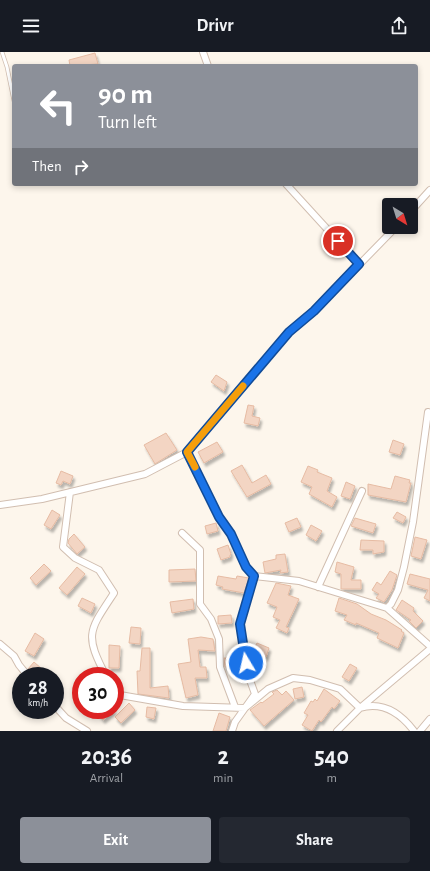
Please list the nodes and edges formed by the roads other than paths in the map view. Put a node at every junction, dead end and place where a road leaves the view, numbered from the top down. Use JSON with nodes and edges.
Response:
{"nodes":[{"id":1,"x":2,"y":52,"type":"edge"},
{"id":2,"x":203,"y":52,"type":"edge"},
{"id":3,"x":207,"y":64,"type":"edge"},
{"id":4,"x":12,"y":91,"type":"edge"},
{"id":5,"x":288,"y":186,"type":"edge"},
{"id":6,"x":430,"y":190,"type":"edge"},
{"id":7,"x":418,"y":203,"type":"edge"},
{"id":8,"x":389,"y":234,"type":"edge"},
{"id":9,"x":359,"y":264,"type":"junction"},
{"id":10,"x":428,"y":412,"type":"dead end"},
{"id":11,"x":187,"y":452,"type":"junction"},
{"id":12,"x":362,"y":491,"type":"dead end"},
{"id":13,"x":70,"y":492,"type":"junction"},
{"id":14,"x":0,"y":505,"type":"edge"},
{"id":15,"x":182,"y":533,"type":"dead end"},
{"id":16,"x":254,"y":576,"type":"junction"},
{"id":17,"x":318,"y":587,"type":"junction"},
{"id":18,"x":387,"y":608,"type":"junction"},
{"id":19,"x":0,"y":644,"type":"edge"},
{"id":20,"x":430,"y":646,"type":"edge"},
{"id":21,"x":430,"y":649,"type":"edge"},
{"id":22,"x":21,"y":667,"type":"edge"},
{"id":23,"x":102,"y":667,"type":"edge"},
{"id":24,"x":124,"y":696,"type":"edge"},
{"id":25,"x":235,"y":707,"type":"junction"},
{"id":26,"x":245,"y":708,"type":"junction"},
{"id":27,"x":360,"y":708,"type":"junction"},
{"id":28,"x":64,"y":716,"type":"edge"},
{"id":29,"x":430,"y":720,"type":"edge"},
{"id":30,"x":87,"y":731,"type":"edge"},
{"id":31,"x":232,"y":731,"type":"edge"},
{"id":32,"x":336,"y":731,"type":"edge"},
{"id":33,"x":414,"y":731,"type":"edge"},
{"id":34,"x":420,"y":731,"type":"edge"}],
"edges":[{"from":1,"to":4,"type":"lane"},
{"from":2,"to":3,"type":"street"},
{"from":5,"to":9,"type":"street"},
{"from":6,"to":7,"type":"street"},
{"from":8,"to":9,"type":"street"},
{"from":9,"to":11,"type":"street"},
{"from":10,"to":18,"type":"street"},
{"from":11,"to":13,"type":"street"},
{"from":11,"to":16,"type":"street"},
{"from":12,"to":17,"type":"street"},
{"from":13,"to":14,"type":"street"},
{"from":13,"to":23,"type":"street"},
{"from":15,"to":25,"type":"street"},
{"from":16,"to":17,"type":"street"},
{"from":16,"to":26,"type":"street"},
{"from":17,"to":18,"type":"street"},
{"from":18,"to":20,"type":"street"},
{"from":19,"to":22,"type":"street"},
{"from":21,"to":27,"type":"street"},
{"from":24,"to":25,"type":"street"},
{"from":25,"to":26,"type":"street"},
{"from":26,"to":27,"type":"street"},
{"from":26,"to":31,"type":"street"},
{"from":27,"to":32,"type":"street"},
{"from":27,"to":33,"type":"street"},
{"from":28,"to":30,"type":"street"},
{"from":29,"to":34,"type":"street"}]}
